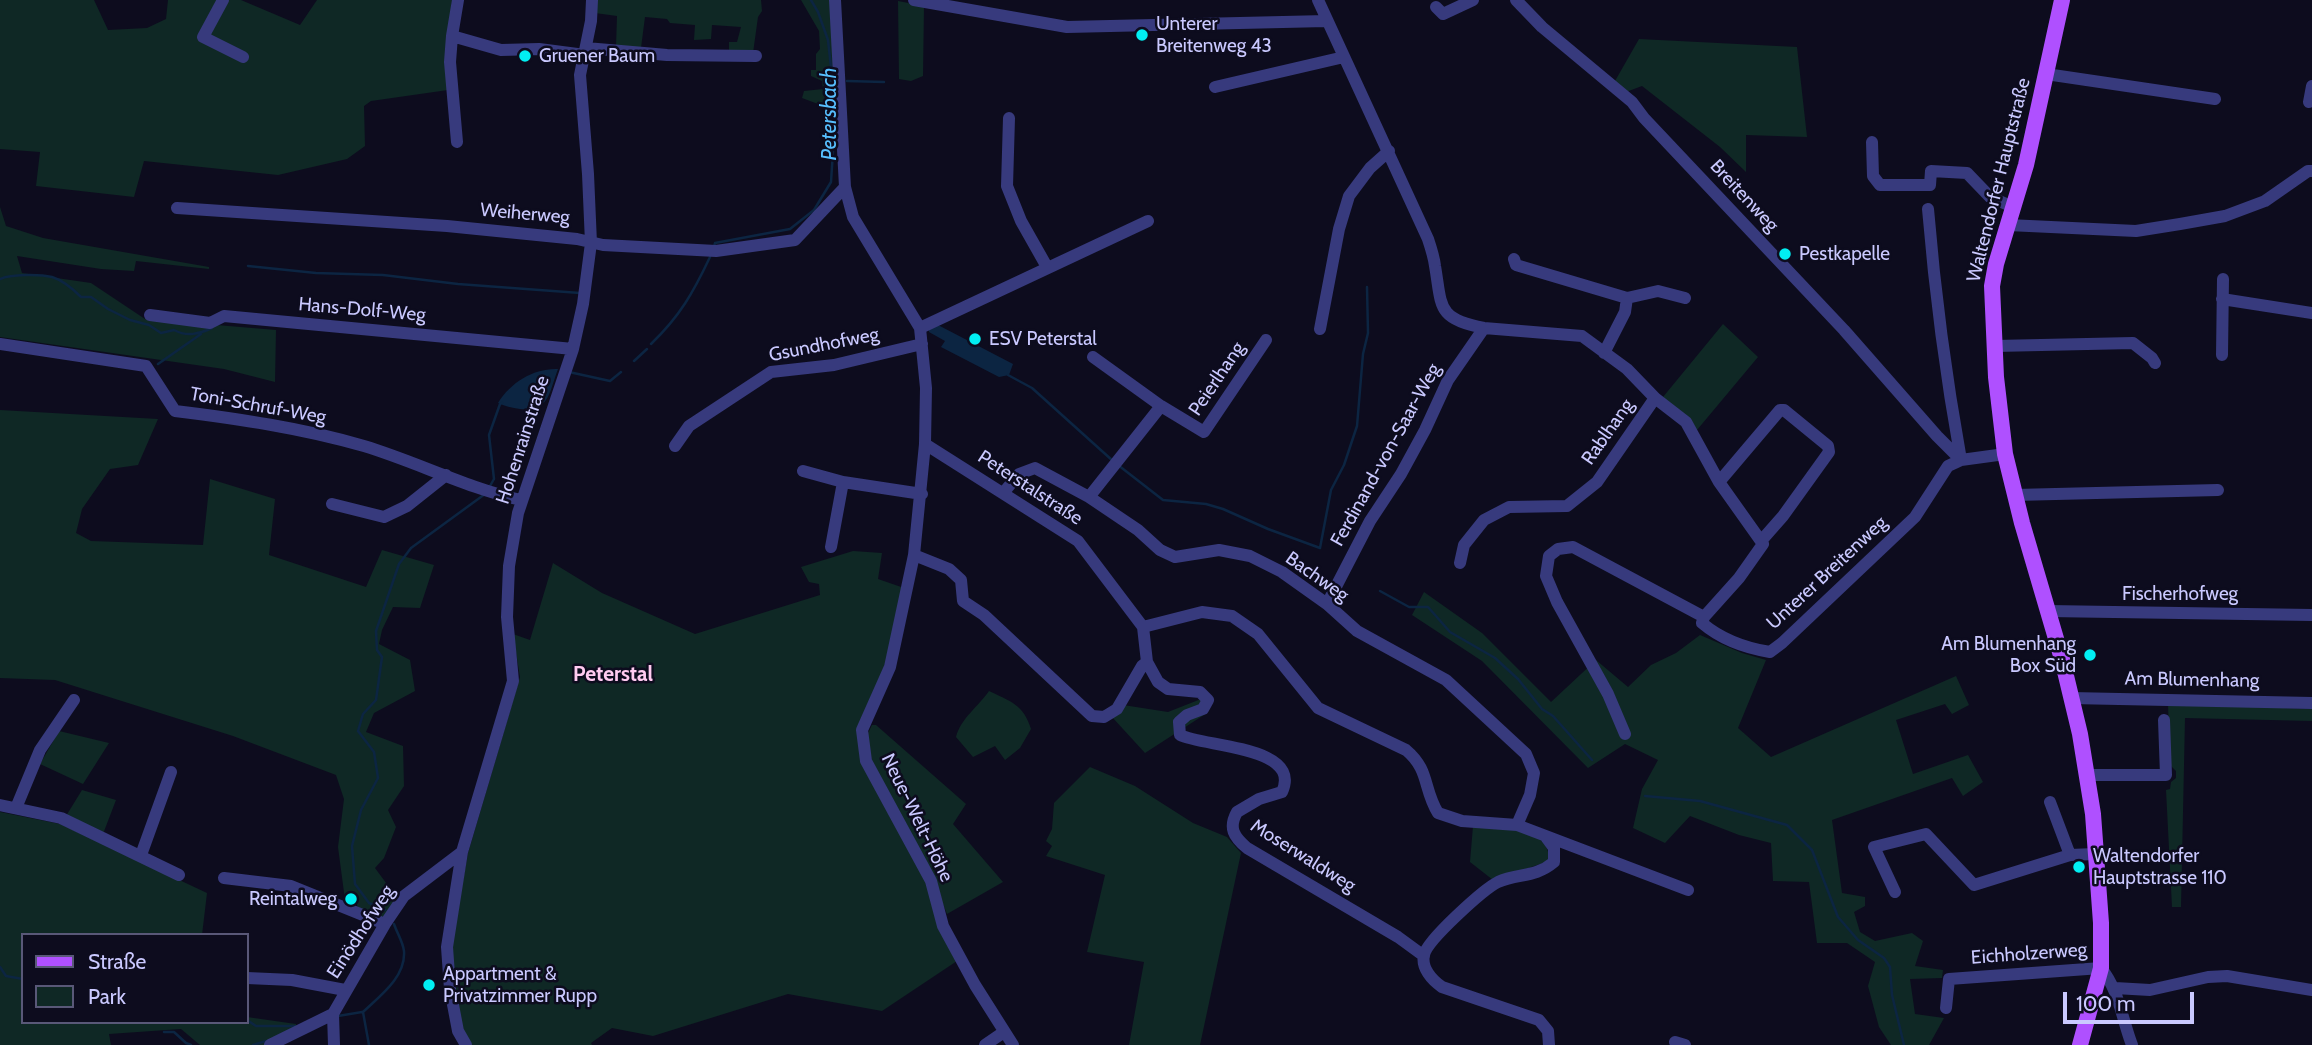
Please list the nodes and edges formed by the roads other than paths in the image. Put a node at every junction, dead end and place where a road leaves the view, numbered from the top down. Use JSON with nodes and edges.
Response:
{"nodes":[{"id":1,"x":223,"y":0,"type":"edge"},
{"id":2,"x":458,"y":0,"type":"edge"},
{"id":3,"x":592,"y":0,"type":"edge"},
{"id":4,"x":835,"y":0,"type":"edge"},
{"id":5,"x":914,"y":0,"type":"edge"},
{"id":6,"x":1318,"y":0,"type":"edge"},
{"id":7,"x":1473,"y":0,"type":"edge"},
{"id":8,"x":2062,"y":0,"type":"edge"},
{"id":9,"x":1518,"y":1,"type":"edge"},
{"id":10,"x":1436,"y":7,"type":"dead end"},
{"id":11,"x":1326,"y":21,"type":"junction"},
{"id":12,"x":452,"y":36,"type":"junction"},
{"id":13,"x":585,"y":51,"type":"junction"},
{"id":14,"x":756,"y":56,"type":"dead end"},
{"id":15,"x":243,"y":57,"type":"dead end"},
{"id":16,"x":1344,"y":57,"type":"junction"},
{"id":17,"x":2046,"y":74,"type":"junction"},
{"id":18,"x":2312,"y":86,"type":"edge"},
{"id":19,"x":1215,"y":87,"type":"dead end"},
{"id":20,"x":2215,"y":99,"type":"dead end"},
{"id":21,"x":2309,"y":102,"type":"dead end"},
{"id":22,"x":1009,"y":118,"type":"dead end"},
{"id":23,"x":457,"y":142,"type":"dead end"},
{"id":24,"x":1871,"y":142,"type":"dead end"},
{"id":25,"x":1389,"y":151,"type":"junction"},
{"id":26,"x":2312,"y":171,"type":"edge"},
{"id":27,"x":845,"y":187,"type":"junction"},
{"id":28,"x":2013,"y":207,"type":"junction"},
{"id":29,"x":177,"y":208,"type":"dead end"},
{"id":30,"x":1928,"y":209,"type":"dead end"},
{"id":31,"x":1148,"y":221,"type":"dead end"},
{"id":32,"x":2008,"y":225,"type":"junction"},
{"id":33,"x":591,"y":243,"type":"junction"},
{"id":34,"x":1514,"y":259,"type":"dead end"},
{"id":35,"x":1046,"y":267,"type":"junction"},
{"id":36,"x":2222,"y":279,"type":"dead end"},
{"id":37,"x":1627,"y":298,"type":"junction"},
{"id":38,"x":1685,"y":298,"type":"dead end"},
{"id":39,"x":2222,"y":299,"type":"junction"},
{"id":40,"x":2312,"y":313,"type":"edge"},
{"id":41,"x":150,"y":315,"type":"dead end"},
{"id":42,"x":920,"y":328,"type":"junction"},
{"id":43,"x":1484,"y":328,"type":"junction"},
{"id":44,"x":1320,"y":329,"type":"dead end"},
{"id":45,"x":1266,"y":340,"type":"dead end"},
{"id":46,"x":0,"y":344,"type":"edge"},
{"id":47,"x":922,"y":344,"type":"junction"},
{"id":48,"x":1994,"y":346,"type":"junction"},
{"id":49,"x":573,"y":349,"type":"junction"},
{"id":50,"x":1604,"y":353,"type":"junction"},
{"id":51,"x":2222,"y":355,"type":"dead end"},
{"id":52,"x":1093,"y":357,"type":"dead end"},
{"id":53,"x":2155,"y":363,"type":"dead end"},
{"id":54,"x":1655,"y":398,"type":"junction"},
{"id":55,"x":1161,"y":407,"type":"junction"},
{"id":56,"x":925,"y":444,"type":"junction"},
{"id":57,"x":675,"y":446,"type":"dead end"},
{"id":58,"x":2005,"y":454,"type":"junction"},
{"id":59,"x":1961,"y":460,"type":"junction"},
{"id":60,"x":803,"y":471,"type":"dead end"},
{"id":61,"x":446,"y":475,"type":"junction"},
{"id":62,"x":843,"y":482,"type":"junction"},
{"id":63,"x":1719,"y":482,"type":"junction"},
{"id":64,"x":2218,"y":490,"type":"dead end"},
{"id":65,"x":1004,"y":492,"type":"junction"},
{"id":66,"x":922,"y":494,"type":"junction"},
{"id":67,"x":2015,"y":495,"type":"junction"},
{"id":68,"x":1089,"y":497,"type":"junction"},
{"id":69,"x":521,"y":500,"type":"junction"},
{"id":70,"x":332,"y":504,"type":"dead end"},
{"id":71,"x":1761,"y":541,"type":"junction"},
{"id":72,"x":831,"y":547,"type":"dead end"},
{"id":73,"x":914,"y":555,"type":"junction"},
{"id":74,"x":1460,"y":563,"type":"dead end"},
{"id":75,"x":1327,"y":604,"type":"junction"},
{"id":76,"x":2048,"y":611,"type":"junction"},
{"id":77,"x":2312,"y":615,"type":"edge"},
{"id":78,"x":1704,"y":617,"type":"junction"},
{"id":79,"x":1143,"y":627,"type":"junction"},
{"id":80,"x":1147,"y":662,"type":"junction"},
{"id":81,"x":2071,"y":698,"type":"junction"},
{"id":82,"x":74,"y":700,"type":"dead end"},
{"id":83,"x":2312,"y":703,"type":"edge"},
{"id":84,"x":2164,"y":720,"type":"dead end"},
{"id":85,"x":1625,"y":734,"type":"dead end"},
{"id":86,"x":172,"y":772,"type":"dead end"},
{"id":87,"x":2088,"y":775,"type":"junction"},
{"id":88,"x":2050,"y":802,"type":"dead end"},
{"id":89,"x":0,"y":805,"type":"edge"},
{"id":90,"x":16,"y":808,"type":"junction"},
{"id":91,"x":1517,"y":825,"type":"junction"},
{"id":92,"x":1546,"y":837,"type":"junction"},
{"id":93,"x":462,"y":852,"type":"junction"},
{"id":94,"x":2095,"y":854,"type":"junction"},
{"id":95,"x":141,"y":855,"type":"junction"},
{"id":96,"x":2070,"y":855,"type":"junction"},
{"id":97,"x":179,"y":874,"type":"dead end"},
{"id":98,"x":224,"y":878,"type":"dead end"},
{"id":99,"x":1688,"y":890,"type":"dead end"},
{"id":100,"x":1895,"y":892,"type":"dead end"},
{"id":101,"x":386,"y":924,"type":"junction"},
{"id":102,"x":1424,"y":956,"type":"junction"},
{"id":103,"x":2101,"y":968,"type":"junction"},
{"id":104,"x":248,"y":978,"type":"edge"},
{"id":105,"x":2115,"y":988,"type":"junction"},
{"id":106,"x":345,"y":990,"type":"junction"},
{"id":107,"x":2312,"y":990,"type":"edge"},
{"id":108,"x":1946,"y":1008,"type":"dead end"},
{"id":109,"x":333,"y":1014,"type":"junction"},
{"id":110,"x":1004,"y":1032,"type":"junction"},
{"id":111,"x":270,"y":1045,"type":"edge"},
{"id":112,"x":334,"y":1045,"type":"edge"},
{"id":113,"x":466,"y":1045,"type":"edge"},
{"id":114,"x":985,"y":1045,"type":"edge"},
{"id":115,"x":1013,"y":1045,"type":"edge"},
{"id":116,"x":1549,"y":1045,"type":"edge"},
{"id":117,"x":2080,"y":1045,"type":"edge"},
{"id":118,"x":2132,"y":1045,"type":"edge"}],
"edges":[{"from":1,"to":15,"type":"street"},
{"from":2,"to":12,"type":"street"},
{"from":3,"to":13,"type":"street","name":"Hohenrainstraße"},
{"from":4,"to":27,"type":"street"},
{"from":5,"to":11,"type":"street"},
{"from":6,"to":11,"type":"street"},
{"from":7,"to":10,"type":"street"},
{"from":8,"to":17,"type":"main road","name":"Waltendorfer Hauptstraße"},
{"from":9,"to":59,"type":"street","name":"Breitenweg"},
{"from":11,"to":16,"type":"street"},
{"from":12,"to":13,"type":"street"},
{"from":12,"to":23,"type":"street"},
{"from":13,"to":14,"type":"street"},
{"from":13,"to":33,"type":"street","name":"Hohenrainstraße"},
{"from":16,"to":19,"type":"street"},
{"from":16,"to":25,"type":"street"},
{"from":17,"to":20,"type":"street"},
{"from":17,"to":28,"type":"main road","name":"Waltendorfer Hauptstraße"},
{"from":18,"to":21,"type":"street"},
{"from":22,"to":35,"type":"street"},
{"from":24,"to":28,"type":"street"},
{"from":25,"to":43,"type":"street"},
{"from":25,"to":44,"type":"street"},
{"from":26,"to":32,"type":"street"},
{"from":27,"to":33,"type":"street","name":"Weiherweg"},
{"from":27,"to":42,"type":"street"},
{"from":28,"to":32,"type":"main road","name":"Waltendorfer Hauptstraße"},
{"from":29,"to":33,"type":"street","name":"Weiherweg"},
{"from":30,"to":59,"type":"street"},
{"from":31,"to":35,"type":"street"},
{"from":32,"to":48,"type":"main road","name":"Waltendorfer Hauptstraße"},
{"from":33,"to":49,"type":"street","name":"Hohenrainstraße"},
{"from":34,"to":37,"type":"street"},
{"from":35,"to":42,"type":"street"},
{"from":36,"to":39,"type":"street"},
{"from":37,"to":38,"type":"street"},
{"from":37,"to":50,"type":"street"},
{"from":39,"to":40,"type":"street"},
{"from":39,"to":51,"type":"street"},
{"from":41,"to":49,"type":"street","name":"Hans-Dolf-Weg"},
{"from":42,"to":47,"type":"street"},
{"from":43,"to":50,"type":"street"},
{"from":43,"to":75,"type":"street","name":"Ferdinand-von-Saar-Weg"},
{"from":45,"to":55,"type":"street","name":"Peierlhang"},
{"from":46,"to":61,"type":"street","name":"Toni-Schruf-Weg"},
{"from":47,"to":56,"type":"street"},
{"from":47,"to":57,"type":"street","name":"Gsundhofweg"},
{"from":48,"to":53,"type":"street"},
{"from":48,"to":58,"type":"main road","name":"Waltendorfer Hauptstraße"},
{"from":49,"to":69,"type":"street","name":"Hohenrainstraße"},
{"from":50,"to":54,"type":"street"},
{"from":52,"to":55,"type":"street","name":"Peierlhang"},
{"from":54,"to":63,"type":"street"},
{"from":54,"to":74,"type":"street","name":"Rablhang"},
{"from":55,"to":68,"type":"street","name":"Peierlhang"},
{"from":56,"to":65,"type":"street","name":"Peterstalstraße"},
{"from":56,"to":66,"type":"street","name":"Neue-Welt-Höhe"},
{"from":58,"to":59,"type":"street"},
{"from":58,"to":67,"type":"main road","name":"Waltendorfer Hauptstraße"},
{"from":59,"to":78,"type":"street","name":"Unterer Breitenweg"},
{"from":60,"to":62,"type":"street"},
{"from":61,"to":69,"type":"street","name":"Toni-Schruf-Weg"},
{"from":61,"to":70,"type":"street"},
{"from":62,"to":66,"type":"street"},
{"from":62,"to":72,"type":"street"},
{"from":63,"to":71,"type":"street"},
{"from":63,"to":71,"type":"street"},
{"from":64,"to":67,"type":"street"},
{"from":65,"to":68,"type":"street","name":"Bachweg"},
{"from":65,"to":79,"type":"street","name":"Peterstalstraße"},
{"from":66,"to":73,"type":"street","name":"Neue-Welt-Höhe"},
{"from":67,"to":76,"type":"main road","name":"Waltendorfer Hauptstraße"},
{"from":68,"to":75,"type":"street","name":"Bachweg"},
{"from":69,"to":93,"type":"street","name":"Hohenrainstraße"},
{"from":71,"to":78,"type":"street"},
{"from":73,"to":80,"type":"street"},
{"from":73,"to":110,"type":"street","name":"Neue-Welt-Höhe"},
{"from":75,"to":91,"type":"street","name":"Bachweg"},
{"from":76,"to":77,"type":"street","name":"Fischerhofweg"},
{"from":76,"to":81,"type":"main road","name":"Waltendorfer Hauptstraße"},
{"from":78,"to":85,"type":"street","name":"Unterer Breitenweg"},
{"from":79,"to":80,"type":"street"},
{"from":79,"to":91,"type":"street"},
{"from":80,"to":102,"type":"street","name":"Moserwaldweg"},
{"from":81,"to":83,"type":"street","name":"Am Blumenhang"},
{"from":81,"to":87,"type":"main road","name":"Waltendorfer Hauptstraße"},
{"from":82,"to":90,"type":"street"},
{"from":84,"to":87,"type":"street"},
{"from":86,"to":95,"type":"street"},
{"from":87,"to":94,"type":"main road","name":"Waltendorfer Hauptstraße"},
{"from":88,"to":96,"type":"street"},
{"from":89,"to":90,"type":"street"},
{"from":90,"to":95,"type":"street"},
{"from":91,"to":92,"type":"street"},
{"from":92,"to":99,"type":"street"},
{"from":92,"to":102,"type":"street"},
{"from":93,"to":101,"type":"street","name":"Einödhofweg"},
{"from":93,"to":113,"type":"street","name":"Hohenrainstraße"},
{"from":94,"to":96,"type":"street"},
{"from":94,"to":103,"type":"main road","name":"Waltendorfer Hauptstraße"},
{"from":95,"to":97,"type":"street"},
{"from":96,"to":100,"type":"street"},
{"from":98,"to":101,"type":"street"},
{"from":101,"to":106,"type":"street","name":"Einödhofweg"},
{"from":102,"to":116,"type":"street"},
{"from":103,"to":105,"type":"street"},
{"from":103,"to":108,"type":"street","name":"Eichholzerweg"},
{"from":103,"to":117,"type":"main road","name":"Waltendorfer Hauptstraße"},
{"from":104,"to":106,"type":"street"},
{"from":105,"to":107,"type":"street"},
{"from":105,"to":118,"type":"street"},
{"from":106,"to":109,"type":"street","name":"Einödhofweg"},
{"from":109,"to":111,"type":"street"},
{"from":109,"to":112,"type":"street","name":"Einödhofweg"},
{"from":110,"to":114,"type":"street"},
{"from":110,"to":115,"type":"street","name":"Neue-Welt-Höhe"}]}
